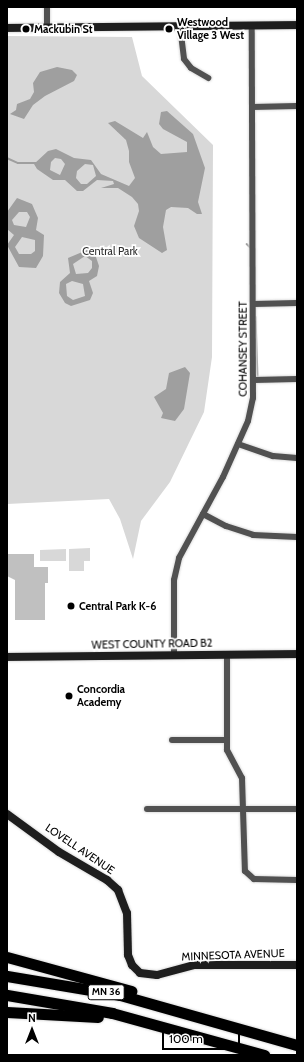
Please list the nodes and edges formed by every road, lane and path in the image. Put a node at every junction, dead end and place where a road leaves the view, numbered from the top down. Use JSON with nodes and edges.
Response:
{"nodes":[{"id":1,"x":47,"y":7,"type":"edge"},
{"id":2,"x":297,"y":25,"type":"edge"},
{"id":3,"x":180,"y":26,"type":"junction"},
{"id":4,"x":252,"y":26,"type":"junction"},
{"id":5,"x":7,"y":28,"type":"edge"},
{"id":6,"x":47,"y":28,"type":"junction"},
{"id":7,"x":208,"y":78,"type":"dead end"},
{"id":8,"x":252,"y":106,"type":"junction"},
{"id":9,"x":297,"y":106,"type":"edge"},
{"id":10,"x":297,"y":303,"type":"edge"},
{"id":11,"x":253,"y":304,"type":"junction"},
{"id":12,"x":254,"y":380,"type":"junction"},
{"id":13,"x":297,"y":380,"type":"edge"},
{"id":14,"x":238,"y":444,"type":"junction"},
{"id":15,"x":297,"y":458,"type":"edge"},
{"id":16,"x":203,"y":514,"type":"junction"},
{"id":17,"x":297,"y":537,"type":"edge"},
{"id":18,"x":227,"y":654,"type":"junction"},
{"id":19,"x":297,"y":654,"type":"edge"},
{"id":20,"x":174,"y":655,"type":"junction"},
{"id":21,"x":7,"y":657,"type":"edge"},
{"id":22,"x":172,"y":740,"type":"dead end"},
{"id":23,"x":227,"y":740,"type":"junction"},
{"id":24,"x":147,"y":809,"type":"dead end"},
{"id":25,"x":243,"y":809,"type":"junction"},
{"id":26,"x":297,"y":809,"type":"edge"},
{"id":27,"x":7,"y":814,"type":"edge"},
{"id":28,"x":297,"y":880,"type":"edge"},
{"id":29,"x":7,"y":957,"type":"edge"},
{"id":30,"x":130,"y":961,"type":"joint"},
{"id":31,"x":297,"y":965,"type":"edge"},
{"id":32,"x":7,"y":976,"type":"edge"},
{"id":33,"x":7,"y":995,"type":"edge"},
{"id":34,"x":7,"y":1012,"type":"edge"},
{"id":35,"x":41,"y":1013,"type":"junction"},
{"id":36,"x":7,"y":1017,"type":"edge"},
{"id":37,"x":202,"y":1018,"type":"junction"},
{"id":38,"x":199,"y":1036,"type":"junction"},
{"id":39,"x":297,"y":1044,"type":"edge"},
{"id":40,"x":264,"y":1055,"type":"edge"}],
"edges":[{"from":1,"to":6,"type":"street"},
{"from":2,"to":4,"type":"street"},
{"from":3,"to":4,"type":"street"},
{"from":3,"to":6,"type":"street"},
{"from":3,"to":7,"type":"street"},
{"from":4,"to":8,"type":"street","name":"COHANSEY STREET"},
{"from":5,"to":6,"type":"street"},
{"from":8,"to":9,"type":"street"},
{"from":8,"to":11,"type":"street","name":"COHANSEY STREET"},
{"from":10,"to":11,"type":"street"},
{"from":11,"to":12,"type":"street","name":"COHANSEY STREET"},
{"from":12,"to":13,"type":"street"},
{"from":12,"to":14,"type":"street","name":"COHANSEY STREET"},
{"from":14,"to":15,"type":"street"},
{"from":14,"to":16,"type":"street","name":"COHANSEY STREET"},
{"from":16,"to":17,"type":"street"},
{"from":16,"to":20,"type":"street","name":"COHANSEY STREET"},
{"from":18,"to":19,"type":"street","name":"WEST COUNTY ROAD B2"},
{"from":18,"to":20,"type":"street","name":"WEST COUNTY ROAD B2"},
{"from":18,"to":23,"type":"street"},
{"from":20,"to":21,"type":"street","name":"WEST COUNTY ROAD B2"},
{"from":22,"to":23,"type":"street"},
{"from":23,"to":25,"type":"street"},
{"from":24,"to":25,"type":"street"},
{"from":25,"to":26,"type":"street"},
{"from":25,"to":28,"type":"street"},
{"from":27,"to":30,"type":"street","name":"LOVELL AVENUE"},
{"from":29,"to":37,"type":"highway"},
{"from":30,"to":31,"type":"street","name":"MINNESOTA AVENUE"},
{"from":32,"to":37,"type":"highway","number":"MN 36"},
{"from":33,"to":38,"type":"highway","number":"MN 36"},
{"from":34,"to":35,"type":"highway"},
{"from":35,"to":36,"type":"highway"},
{"from":35,"to":38,"type":"highway"},
{"from":37,"to":39,"type":"highway","number":"MN 36"},
{"from":38,"to":40,"type":"highway","number":"MN 36"}]}
